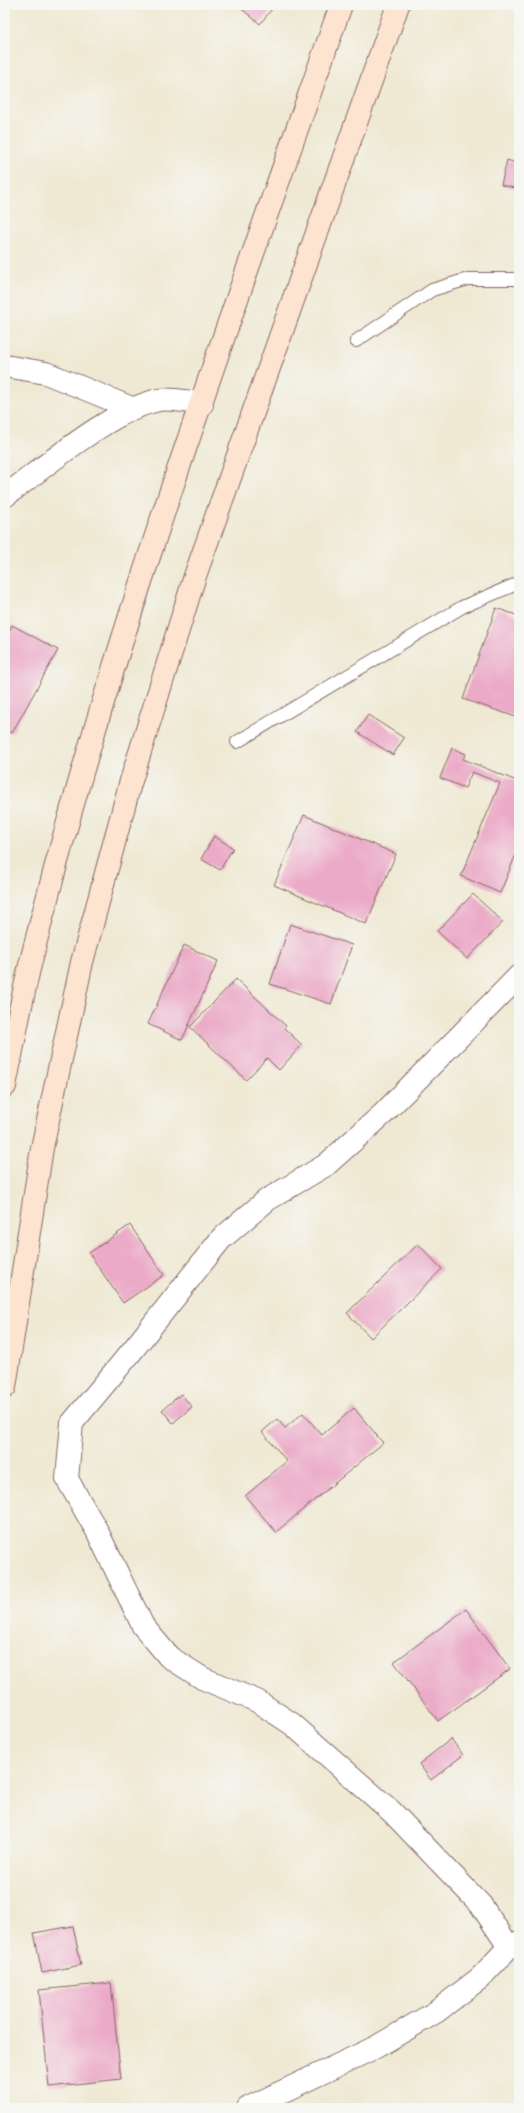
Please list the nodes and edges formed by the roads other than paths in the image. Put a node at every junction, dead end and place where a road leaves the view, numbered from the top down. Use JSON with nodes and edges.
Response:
{"nodes":[{"id":1,"x":341,"y":5,"type":"edge"},
{"id":2,"x":398,"y":5,"type":"edge"},
{"id":3,"x":519,"y":279,"type":"edge"},
{"id":4,"x":356,"y":341,"type":"dead end"},
{"id":5,"x":5,"y":366,"type":"edge"},
{"id":6,"x":202,"y":404,"type":"junction"},
{"id":7,"x":134,"y":409,"type":"junction"},
{"id":8,"x":5,"y":496,"type":"edge"},
{"id":9,"x":519,"y":583,"type":"edge"},
{"id":10,"x":237,"y":742,"type":"dead end"},
{"id":11,"x":519,"y":976,"type":"edge"},
{"id":12,"x":5,"y":1086,"type":"edge"},
{"id":13,"x":5,"y":1387,"type":"edge"},
{"id":14,"x":514,"y":1944,"type":"edge"},
{"id":15,"x":248,"y":2108,"type":"edge"}],
"edges":[{"from":1,"to":6,"type":"main road"},
{"from":2,"to":13,"type":"main road"},
{"from":3,"to":4,"type":"lane"},
{"from":5,"to":7,"type":"street"},
{"from":6,"to":7,"type":"street"},
{"from":6,"to":12,"type":"main road"},
{"from":7,"to":8,"type":"street"},
{"from":9,"to":10,"type":"lane"},
{"from":11,"to":14,"type":"street"},
{"from":14,"to":15,"type":"street"}]}
